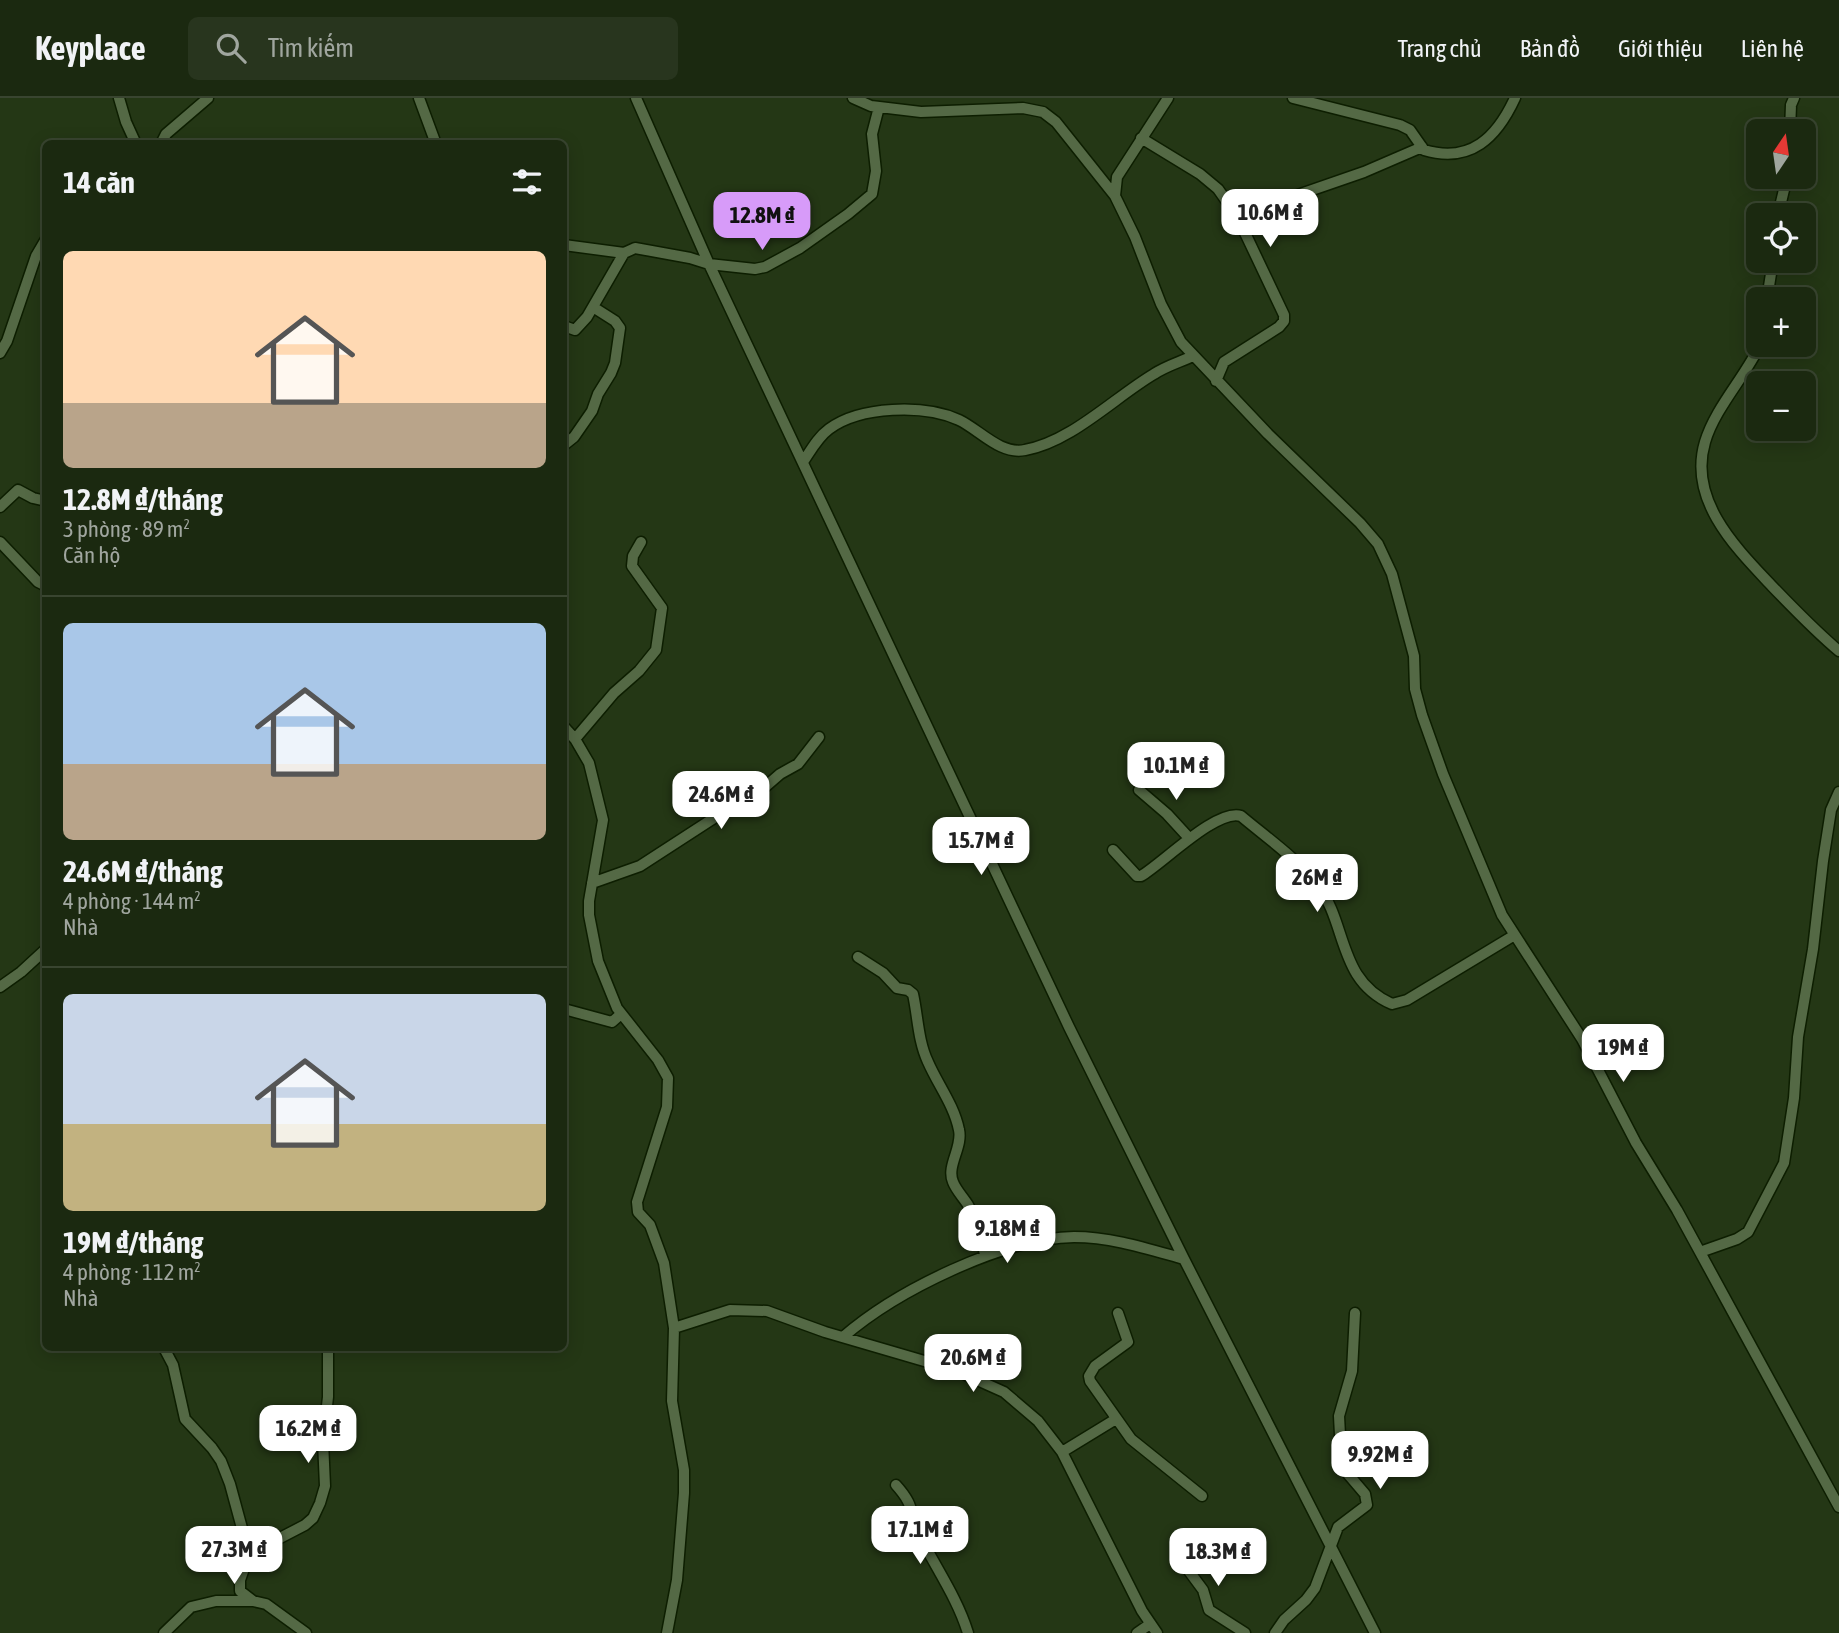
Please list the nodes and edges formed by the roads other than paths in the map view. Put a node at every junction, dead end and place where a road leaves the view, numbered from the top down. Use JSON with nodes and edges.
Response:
{"nodes":[{"id":1,"x":119,"y":98,"type":"edge"},
{"id":2,"x":208,"y":98,"type":"edge"},
{"id":3,"x":419,"y":98,"type":"edge"},
{"id":4,"x":636,"y":98,"type":"edge"},
{"id":5,"x":853,"y":98,"type":"edge"},
{"id":6,"x":1168,"y":98,"type":"edge"},
{"id":7,"x":1293,"y":98,"type":"edge"},
{"id":8,"x":1515,"y":98,"type":"edge"},
{"id":9,"x":1794,"y":98,"type":"edge"},
{"id":10,"x":880,"y":107,"type":"junction"},
{"id":11,"x":1790,"y":119,"type":"edge"},
{"id":12,"x":1141,"y":138,"type":"junction"},
{"id":13,"x":134,"y":140,"type":"edge"},
{"id":14,"x":163,"y":140,"type":"edge"},
{"id":15,"x":435,"y":140,"type":"edge"},
{"id":16,"x":1422,"y":147,"type":"junction"},
{"id":17,"x":1115,"y":196,"type":"junction"},
{"id":18,"x":1237,"y":216,"type":"junction"},
{"id":19,"x":42,"y":246,"type":"edge"},
{"id":20,"x":567,"y":246,"type":"edge"},
{"id":21,"x":624,"y":253,"type":"junction"},
{"id":22,"x":709,"y":264,"type":"junction"},
{"id":23,"x":593,"y":307,"type":"junction"},
{"id":24,"x":567,"y":327,"type":"edge"},
{"id":25,"x":0,"y":353,"type":"edge"},
{"id":26,"x":1193,"y":356,"type":"junction"},
{"id":27,"x":1753,"y":357,"type":"edge"},
{"id":28,"x":1216,"y":380,"type":"junction"},
{"id":29,"x":567,"y":443,"type":"edge"},
{"id":30,"x":803,"y":462,"type":"junction"},
{"id":31,"x":42,"y":499,"type":"edge"},
{"id":32,"x":0,"y":507,"type":"edge"},
{"id":33,"x":0,"y":542,"type":"edge"},
{"id":34,"x":641,"y":542,"type":"dead end"},
{"id":35,"x":42,"y":584,"type":"edge"},
{"id":36,"x":1839,"y":651,"type":"edge"},
{"id":37,"x":567,"y":730,"type":"edge"},
{"id":38,"x":819,"y":737,"type":"dead end"},
{"id":39,"x":575,"y":739,"type":"junction"},
{"id":40,"x":1139,"y":790,"type":"dead end"},
{"id":41,"x":1839,"y":792,"type":"edge"},
{"id":42,"x":1189,"y":838,"type":"junction"},
{"id":43,"x":1113,"y":850,"type":"dead end"},
{"id":44,"x":592,"y":883,"type":"junction"},
{"id":45,"x":1513,"y":936,"type":"junction"},
{"id":46,"x":42,"y":953,"type":"edge"},
{"id":47,"x":858,"y":957,"type":"dead end"},
{"id":48,"x":0,"y":988,"type":"edge"},
{"id":49,"x":567,"y":1010,"type":"edge"},
{"id":50,"x":621,"y":1014,"type":"junction"},
{"id":51,"x":1700,"y":1252,"type":"junction"},
{"id":52,"x":985,"y":1255,"type":"junction"},
{"id":53,"x":1184,"y":1259,"type":"junction"},
{"id":54,"x":1118,"y":1313,"type":"dead end"},
{"id":55,"x":1355,"y":1313,"type":"dead end"},
{"id":56,"x":674,"y":1328,"type":"junction"},
{"id":57,"x":842,"y":1337,"type":"junction"},
{"id":58,"x":166,"y":1351,"type":"edge"},
{"id":59,"x":328,"y":1351,"type":"edge"},
{"id":60,"x":1116,"y":1419,"type":"junction"},
{"id":61,"x":1062,"y":1452,"type":"junction"},
{"id":62,"x":896,"y":1485,"type":"dead end"},
{"id":63,"x":1202,"y":1496,"type":"dead end"},
{"id":64,"x":1839,"y":1507,"type":"edge"},
{"id":65,"x":1184,"y":1544,"type":"dead end"},
{"id":66,"x":1332,"y":1545,"type":"junction"},
{"id":67,"x":246,"y":1566,"type":"junction"},
{"id":68,"x":253,"y":1601,"type":"junction"},
{"id":69,"x":1154,"y":1629,"type":"edge"},
{"id":70,"x":164,"y":1633,"type":"edge"},
{"id":71,"x":306,"y":1633,"type":"edge"},
{"id":72,"x":667,"y":1633,"type":"edge"},
{"id":73,"x":968,"y":1633,"type":"edge"},
{"id":74,"x":1137,"y":1633,"type":"edge"},
{"id":75,"x":1245,"y":1633,"type":"edge"},
{"id":76,"x":1275,"y":1633,"type":"edge"},
{"id":77,"x":1375,"y":1633,"type":"edge"}],
"edges":[{"from":1,"to":13,"type":"street"},
{"from":2,"to":14,"type":"street"},
{"from":3,"to":15,"type":"street"},
{"from":4,"to":22,"type":"street"},
{"from":5,"to":10,"type":"street"},
{"from":6,"to":12,"type":"street"},
{"from":7,"to":16,"type":"street"},
{"from":8,"to":16,"type":"street"},
{"from":9,"to":11,"type":"street"},
{"from":10,"to":17,"type":"street"},
{"from":10,"to":22,"type":"street"},
{"from":12,"to":17,"type":"street"},
{"from":12,"to":18,"type":"street"},
{"from":16,"to":18,"type":"street"},
{"from":17,"to":26,"type":"street"},
{"from":18,"to":28,"type":"street"},
{"from":19,"to":25,"type":"street"},
{"from":20,"to":21,"type":"street"},
{"from":21,"to":22,"type":"street"},
{"from":21,"to":23,"type":"street"},
{"from":22,"to":30,"type":"street"},
{"from":23,"to":24,"type":"street"},
{"from":23,"to":29,"type":"street"},
{"from":26,"to":28,"type":"street"},
{"from":26,"to":30,"type":"street"},
{"from":27,"to":36,"type":"street"},
{"from":28,"to":45,"type":"street"},
{"from":30,"to":53,"type":"street"},
{"from":31,"to":32,"type":"street"},
{"from":33,"to":35,"type":"street"},
{"from":34,"to":39,"type":"street"},
{"from":37,"to":39,"type":"street"},
{"from":38,"to":44,"type":"street"},
{"from":39,"to":44,"type":"street"},
{"from":40,"to":42,"type":"street"},
{"from":41,"to":51,"type":"street"},
{"from":42,"to":43,"type":"street"},
{"from":42,"to":45,"type":"street"},
{"from":44,"to":50,"type":"street"},
{"from":45,"to":51,"type":"street"},
{"from":46,"to":48,"type":"street"},
{"from":47,"to":52,"type":"street"},
{"from":49,"to":50,"type":"street"},
{"from":50,"to":56,"type":"street"},
{"from":51,"to":64,"type":"street"},
{"from":52,"to":53,"type":"street"},
{"from":52,"to":57,"type":"street"},
{"from":53,"to":66,"type":"street"},
{"from":54,"to":60,"type":"street"},
{"from":55,"to":66,"type":"street"},
{"from":56,"to":57,"type":"street"},
{"from":56,"to":72,"type":"street"},
{"from":57,"to":61,"type":"street"},
{"from":58,"to":67,"type":"street"},
{"from":59,"to":67,"type":"street"},
{"from":60,"to":61,"type":"street"},
{"from":60,"to":63,"type":"street"},
{"from":61,"to":69,"type":"street"},
{"from":62,"to":73,"type":"street"},
{"from":65,"to":75,"type":"street"},
{"from":66,"to":76,"type":"street"},
{"from":66,"to":77,"type":"street"},
{"from":67,"to":68,"type":"street"},
{"from":68,"to":70,"type":"street"},
{"from":68,"to":71,"type":"street"},
{"from":69,"to":74,"type":"street"}]}
